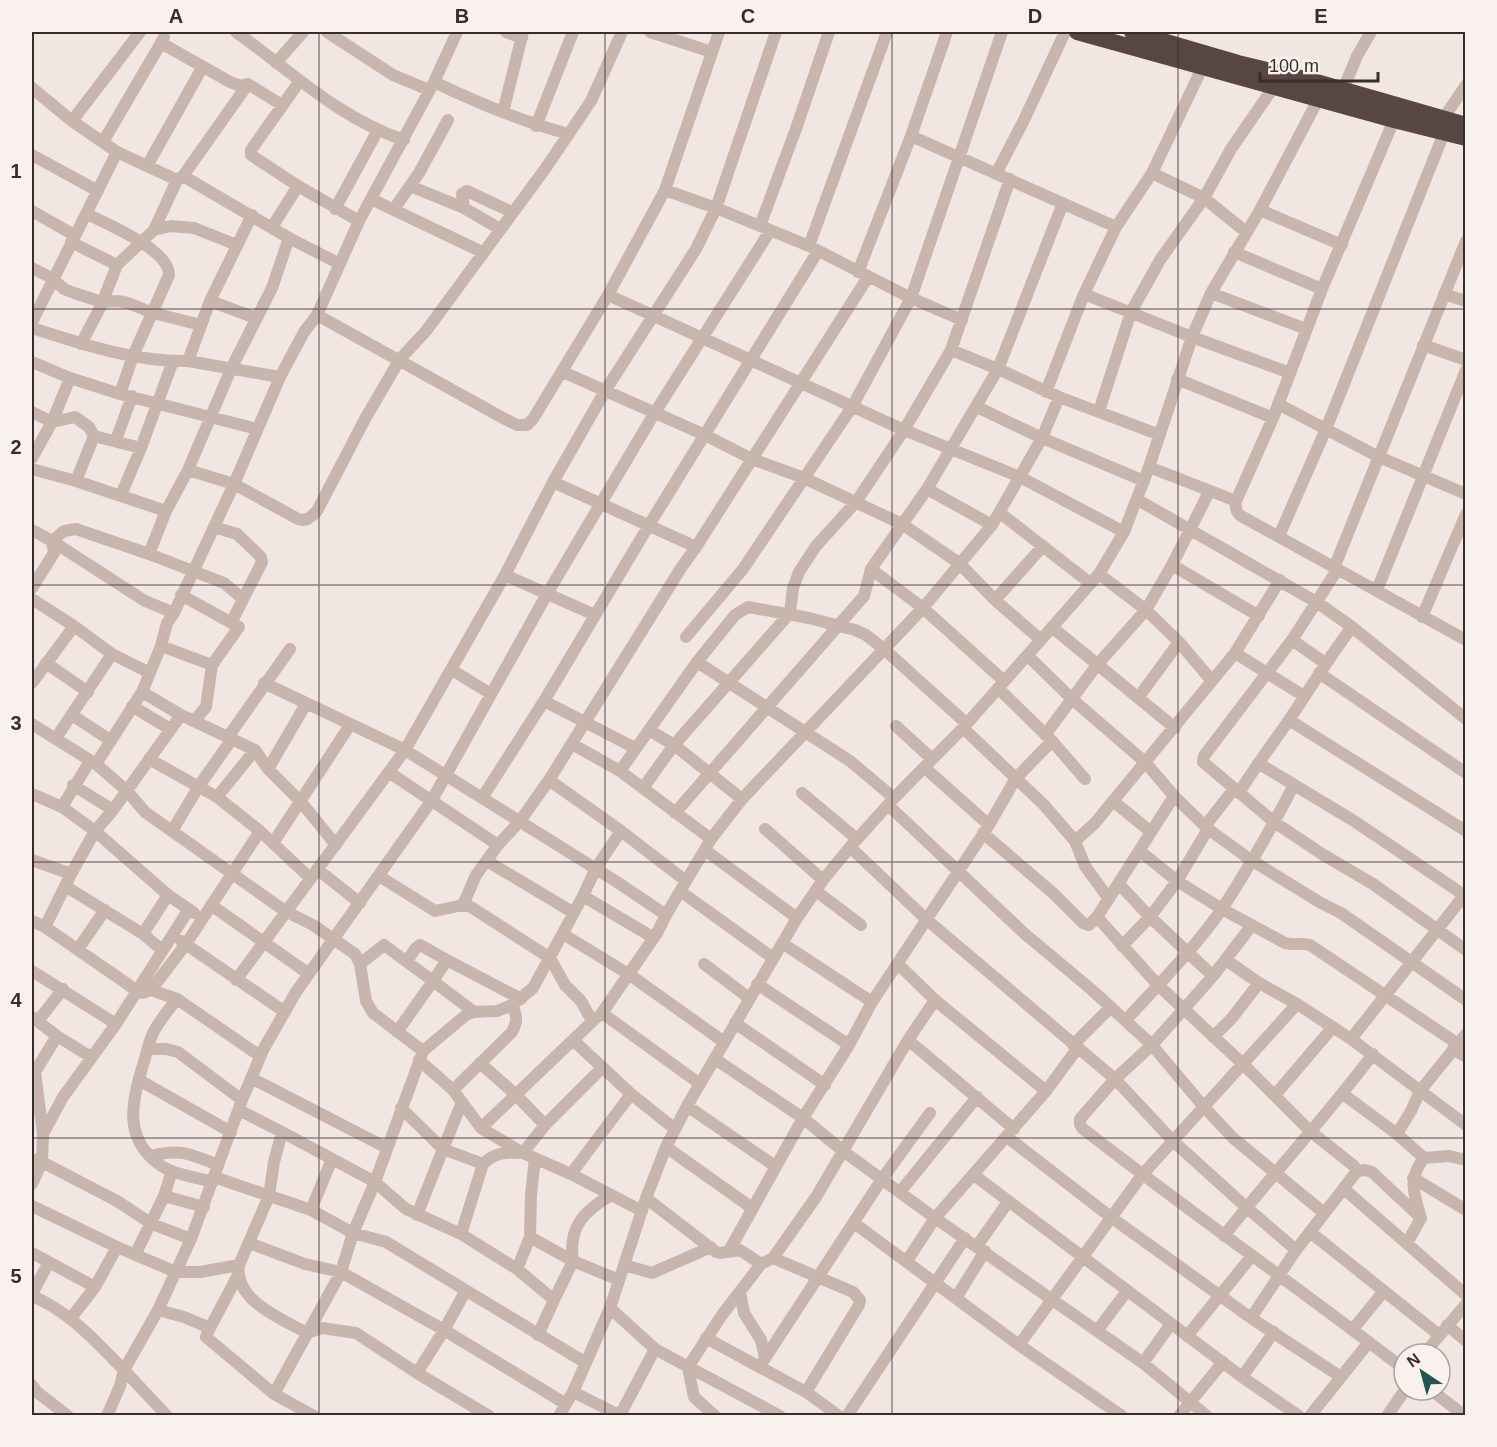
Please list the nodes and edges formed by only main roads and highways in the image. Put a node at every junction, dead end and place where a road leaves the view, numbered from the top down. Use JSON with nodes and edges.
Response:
{"nodes":[{"id":1,"x":1077,"y":32,"type":"edge"},
{"id":2,"x":1132,"y":32,"type":"edge"},
{"id":3,"x":1313,"y":91,"type":"junction"},
{"id":4,"x":1466,"y":125,"type":"edge"},
{"id":5,"x":1444,"y":126,"type":"junction"},
{"id":6,"x":1466,"y":138,"type":"edge"}],
"edges":[{"from":1,"to":3,"type":"highway"},
{"from":2,"to":3,"type":"highway"},
{"from":3,"to":5,"type":"highway"},
{"from":3,"to":5,"type":"highway"},
{"from":4,"to":5,"type":"highway"},
{"from":5,"to":6,"type":"highway"}]}
